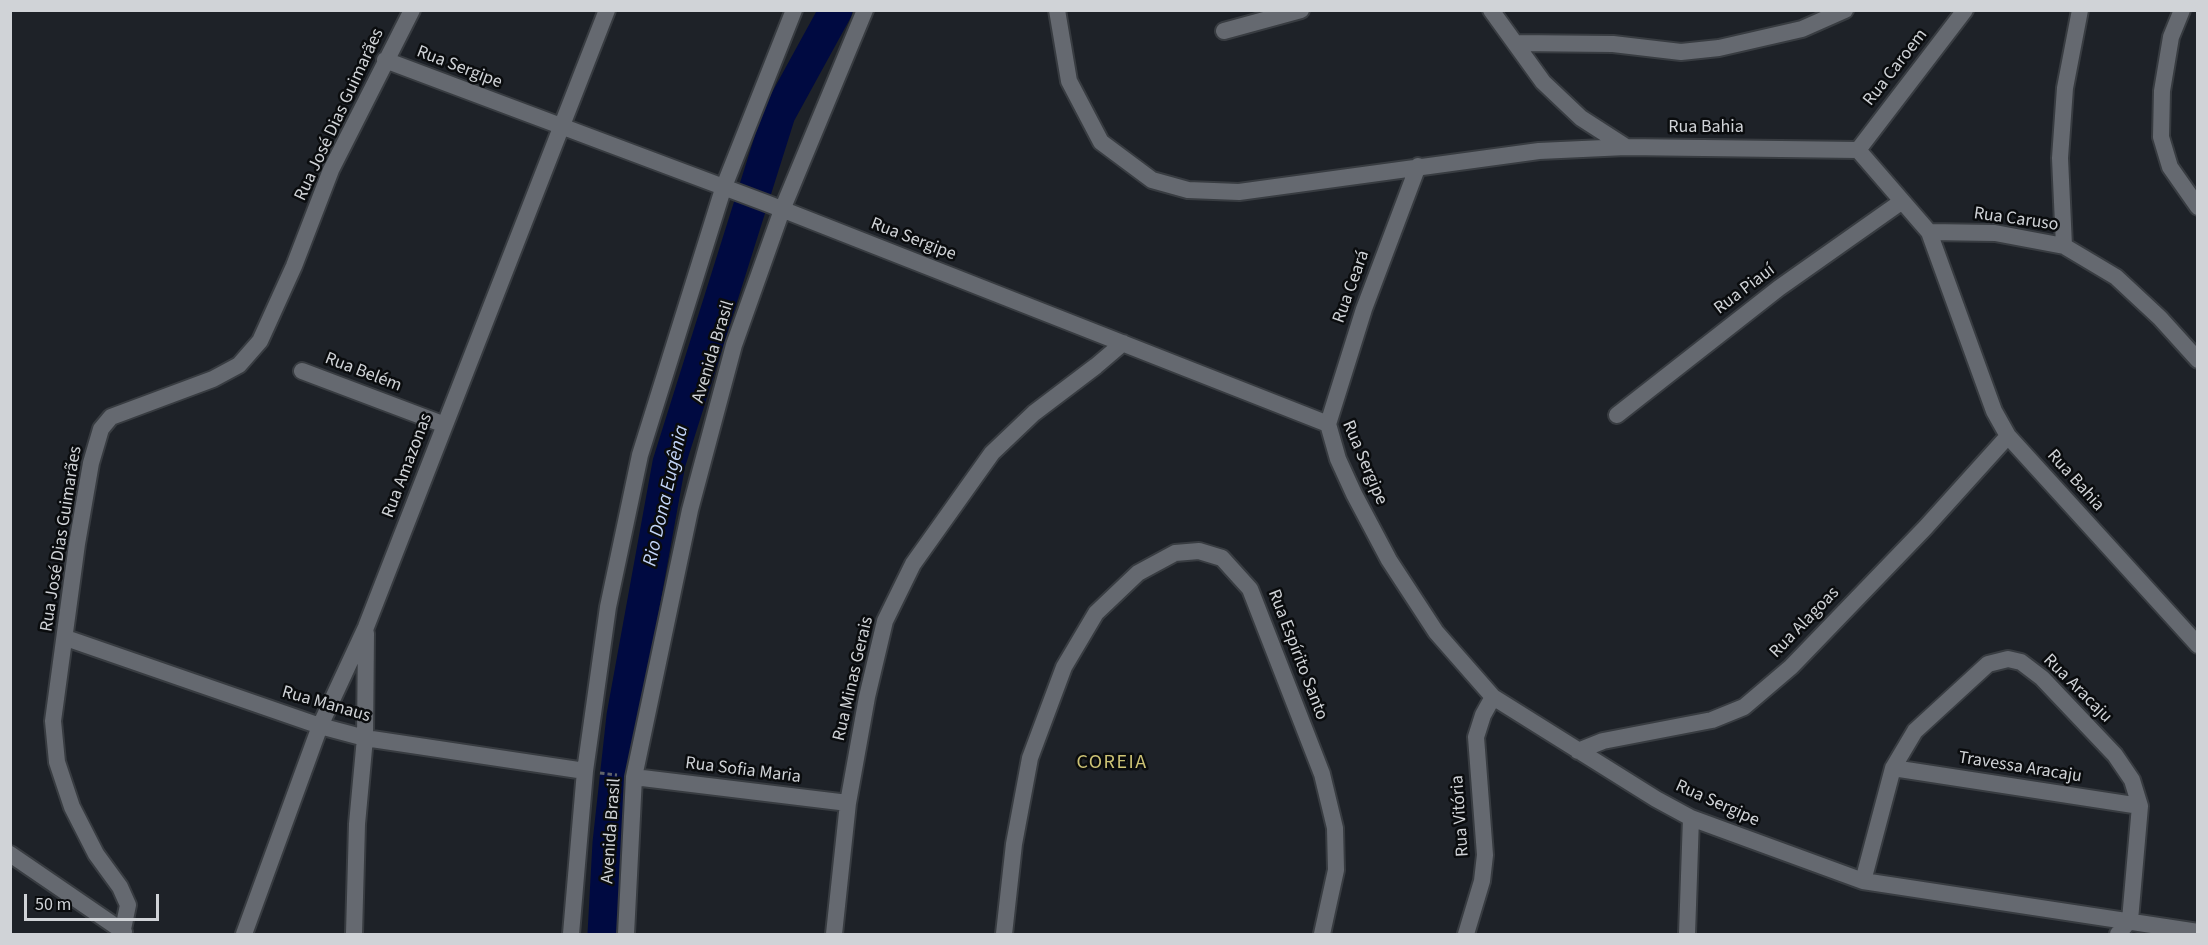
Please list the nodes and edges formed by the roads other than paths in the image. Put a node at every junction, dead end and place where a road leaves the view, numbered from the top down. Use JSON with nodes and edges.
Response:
{"nodes":[{"id":1,"x":412,"y":10,"type":"edge"},
{"id":2,"x":607,"y":10,"type":"edge"},
{"id":3,"x":794,"y":10,"type":"edge"},
{"id":4,"x":865,"y":10,"type":"edge"},
{"id":5,"x":1057,"y":10,"type":"edge"},
{"id":6,"x":1301,"y":10,"type":"edge"},
{"id":7,"x":1491,"y":10,"type":"edge"},
{"id":8,"x":1845,"y":10,"type":"edge"},
{"id":9,"x":1965,"y":10,"type":"edge"},
{"id":10,"x":2080,"y":10,"type":"edge"},
{"id":11,"x":2182,"y":10,"type":"edge"},
{"id":12,"x":1224,"y":31,"type":"dead end"},
{"id":13,"x":1515,"y":44,"type":"junction"},
{"id":14,"x":385,"y":60,"type":"junction"},
{"id":15,"x":559,"y":128,"type":"junction"},
{"id":16,"x":1626,"y":147,"type":"junction"},
{"id":17,"x":1858,"y":150,"type":"junction"},
{"id":18,"x":1418,"y":166,"type":"junction"},
{"id":19,"x":728,"y":190,"type":"junction"},
{"id":20,"x":1901,"y":202,"type":"junction"},
{"id":21,"x":2198,"y":207,"type":"edge"},
{"id":22,"x":783,"y":210,"type":"junction"},
{"id":23,"x":1929,"y":232,"type":"junction"},
{"id":24,"x":2064,"y":246,"type":"junction"},
{"id":25,"x":1123,"y":343,"type":"junction"},
{"id":26,"x":2198,"y":360,"type":"edge"},
{"id":27,"x":302,"y":371,"type":"dead end"},
{"id":28,"x":1617,"y":415,"type":"dead end"},
{"id":29,"x":1328,"y":423,"type":"junction"},
{"id":30,"x":445,"y":425,"type":"junction"},
{"id":31,"x":2008,"y":436,"type":"junction"},
{"id":32,"x":366,"y":627,"type":"junction"},
{"id":33,"x":66,"y":638,"type":"junction"},
{"id":34,"x":2198,"y":645,"type":"edge"},
{"id":35,"x":1493,"y":697,"type":"junction"},
{"id":36,"x":320,"y":726,"type":"junction"},
{"id":37,"x":365,"y":738,"type":"junction"},
{"id":38,"x":1578,"y":752,"type":"junction"},
{"id":39,"x":1893,"y":768,"type":"junction"},
{"id":40,"x":591,"y":772,"type":"junction"},
{"id":41,"x":629,"y":776,"type":"junction"},
{"id":42,"x":848,"y":803,"type":"junction"},
{"id":43,"x":2140,"y":806,"type":"junction"},
{"id":44,"x":1691,"y":818,"type":"junction"},
{"id":45,"x":10,"y":854,"type":"edge"},
{"id":46,"x":1863,"y":881,"type":"junction"},
{"id":47,"x":2130,"y":920,"type":"junction"},
{"id":48,"x":2198,"y":932,"type":"edge"},
{"id":49,"x":123,"y":933,"type":"edge"},
{"id":50,"x":244,"y":934,"type":"edge"},
{"id":51,"x":354,"y":934,"type":"edge"},
{"id":52,"x":571,"y":934,"type":"edge"},
{"id":53,"x":626,"y":934,"type":"edge"},
{"id":54,"x":834,"y":934,"type":"edge"},
{"id":55,"x":1004,"y":934,"type":"edge"},
{"id":56,"x":1322,"y":934,"type":"edge"},
{"id":57,"x":1466,"y":934,"type":"edge"},
{"id":58,"x":1686,"y":934,"type":"edge"},
{"id":59,"x":2118,"y":934,"type":"edge"}],
"edges":[{"from":1,"to":14,"type":"street","name":"Rua José Dias Guimarães"},
{"from":2,"to":15,"type":"street","name":"Rua Amazonas"},
{"from":3,"to":19,"type":"street","name":"Avenida Brasil"},
{"from":4,"to":22,"type":"street","name":"Avenida Brasil"},
{"from":5,"to":18,"type":"street","name":"Rua Bahia"},
{"from":6,"to":12,"type":"street"},
{"from":7,"to":13,"type":"street"},
{"from":8,"to":13,"type":"street"},
{"from":9,"to":17,"type":"street","name":"Rua Caroem"},
{"from":10,"to":24,"type":"street"},
{"from":11,"to":21,"type":"street"},
{"from":13,"to":16,"type":"street"},
{"from":14,"to":15,"type":"street","name":"Rua Sergipe"},
{"from":14,"to":33,"type":"street","name":"Rua José Dias Guimarães"},
{"from":15,"to":19,"type":"street","name":"Rua Sergipe"},
{"from":15,"to":30,"type":"street","name":"Rua Amazonas"},
{"from":16,"to":17,"type":"street","name":"Rua Bahia"},
{"from":16,"to":18,"type":"street","name":"Rua Bahia"},
{"from":17,"to":20,"type":"street","name":"Rua Bahia"},
{"from":18,"to":29,"type":"street","name":"Rua Ceará"},
{"from":19,"to":22,"type":"street","name":"Rua Sergipe"},
{"from":19,"to":40,"type":"street","name":"Avenida Brasil"},
{"from":20,"to":23,"type":"street","name":"Rua Bahia"},
{"from":20,"to":28,"type":"street","name":"Rua Piauí"},
{"from":22,"to":25,"type":"street","name":"Rua Sergipe"},
{"from":22,"to":41,"type":"street","name":"Avenida Brasil"},
{"from":23,"to":24,"type":"street","name":"Rua Caruso"},
{"from":23,"to":31,"type":"street","name":"Rua Bahia"},
{"from":24,"to":26,"type":"street","name":"Rua Caruso"},
{"from":25,"to":29,"type":"street","name":"Rua Sergipe"},
{"from":25,"to":42,"type":"street","name":"Rua Minas Gerais"},
{"from":27,"to":30,"type":"street","name":"Rua Belém"},
{"from":29,"to":35,"type":"street","name":"Rua Sergipe"},
{"from":30,"to":32,"type":"street","name":"Rua Amazonas"},
{"from":31,"to":34,"type":"street","name":"Rua Bahia"},
{"from":31,"to":38,"type":"street","name":"Rua Alagoas"},
{"from":32,"to":36,"type":"street","name":"Rua Amazonas"},
{"from":32,"to":37,"type":"street"},
{"from":33,"to":36,"type":"street","name":"Rua Manaus"},
{"from":33,"to":49,"type":"street","name":"Rua José Dias Guimarães"},
{"from":35,"to":38,"type":"street","name":"Rua Sergipe"},
{"from":35,"to":57,"type":"street","name":"Rua Vitória"},
{"from":36,"to":37,"type":"street","name":"Rua Manaus"},
{"from":36,"to":50,"type":"street","name":"Rua Amazonas"},
{"from":37,"to":40,"type":"street","name":"Rua Manaus"},
{"from":37,"to":51,"type":"street"},
{"from":38,"to":44,"type":"street","name":"Rua Sergipe"},
{"from":39,"to":43,"type":"street","name":"Travessa Aracaju"},
{"from":39,"to":43,"type":"street","name":"Rua Aracaju"},
{"from":39,"to":46,"type":"street","name":"Rua Aracaju"},
{"from":40,"to":52,"type":"street","name":"Avenida Brasil"},
{"from":41,"to":42,"type":"street","name":"Rua Sofia Maria"},
{"from":41,"to":53,"type":"street","name":"Avenida Brasil"},
{"from":42,"to":54,"type":"street","name":"Rua Minas Gerais"},
{"from":43,"to":47,"type":"street","name":"Rua Aracaju"},
{"from":44,"to":46,"type":"street","name":"Rua Sergipe"},
{"from":44,"to":58,"type":"street"},
{"from":45,"to":49,"type":"street"},
{"from":46,"to":47,"type":"street","name":"Rua Sergipe"},
{"from":47,"to":48,"type":"street","name":"Rua Sergipe"},
{"from":47,"to":59,"type":"street"},
{"from":55,"to":56,"type":"street","name":"Rua Espírito Santo"}]}
